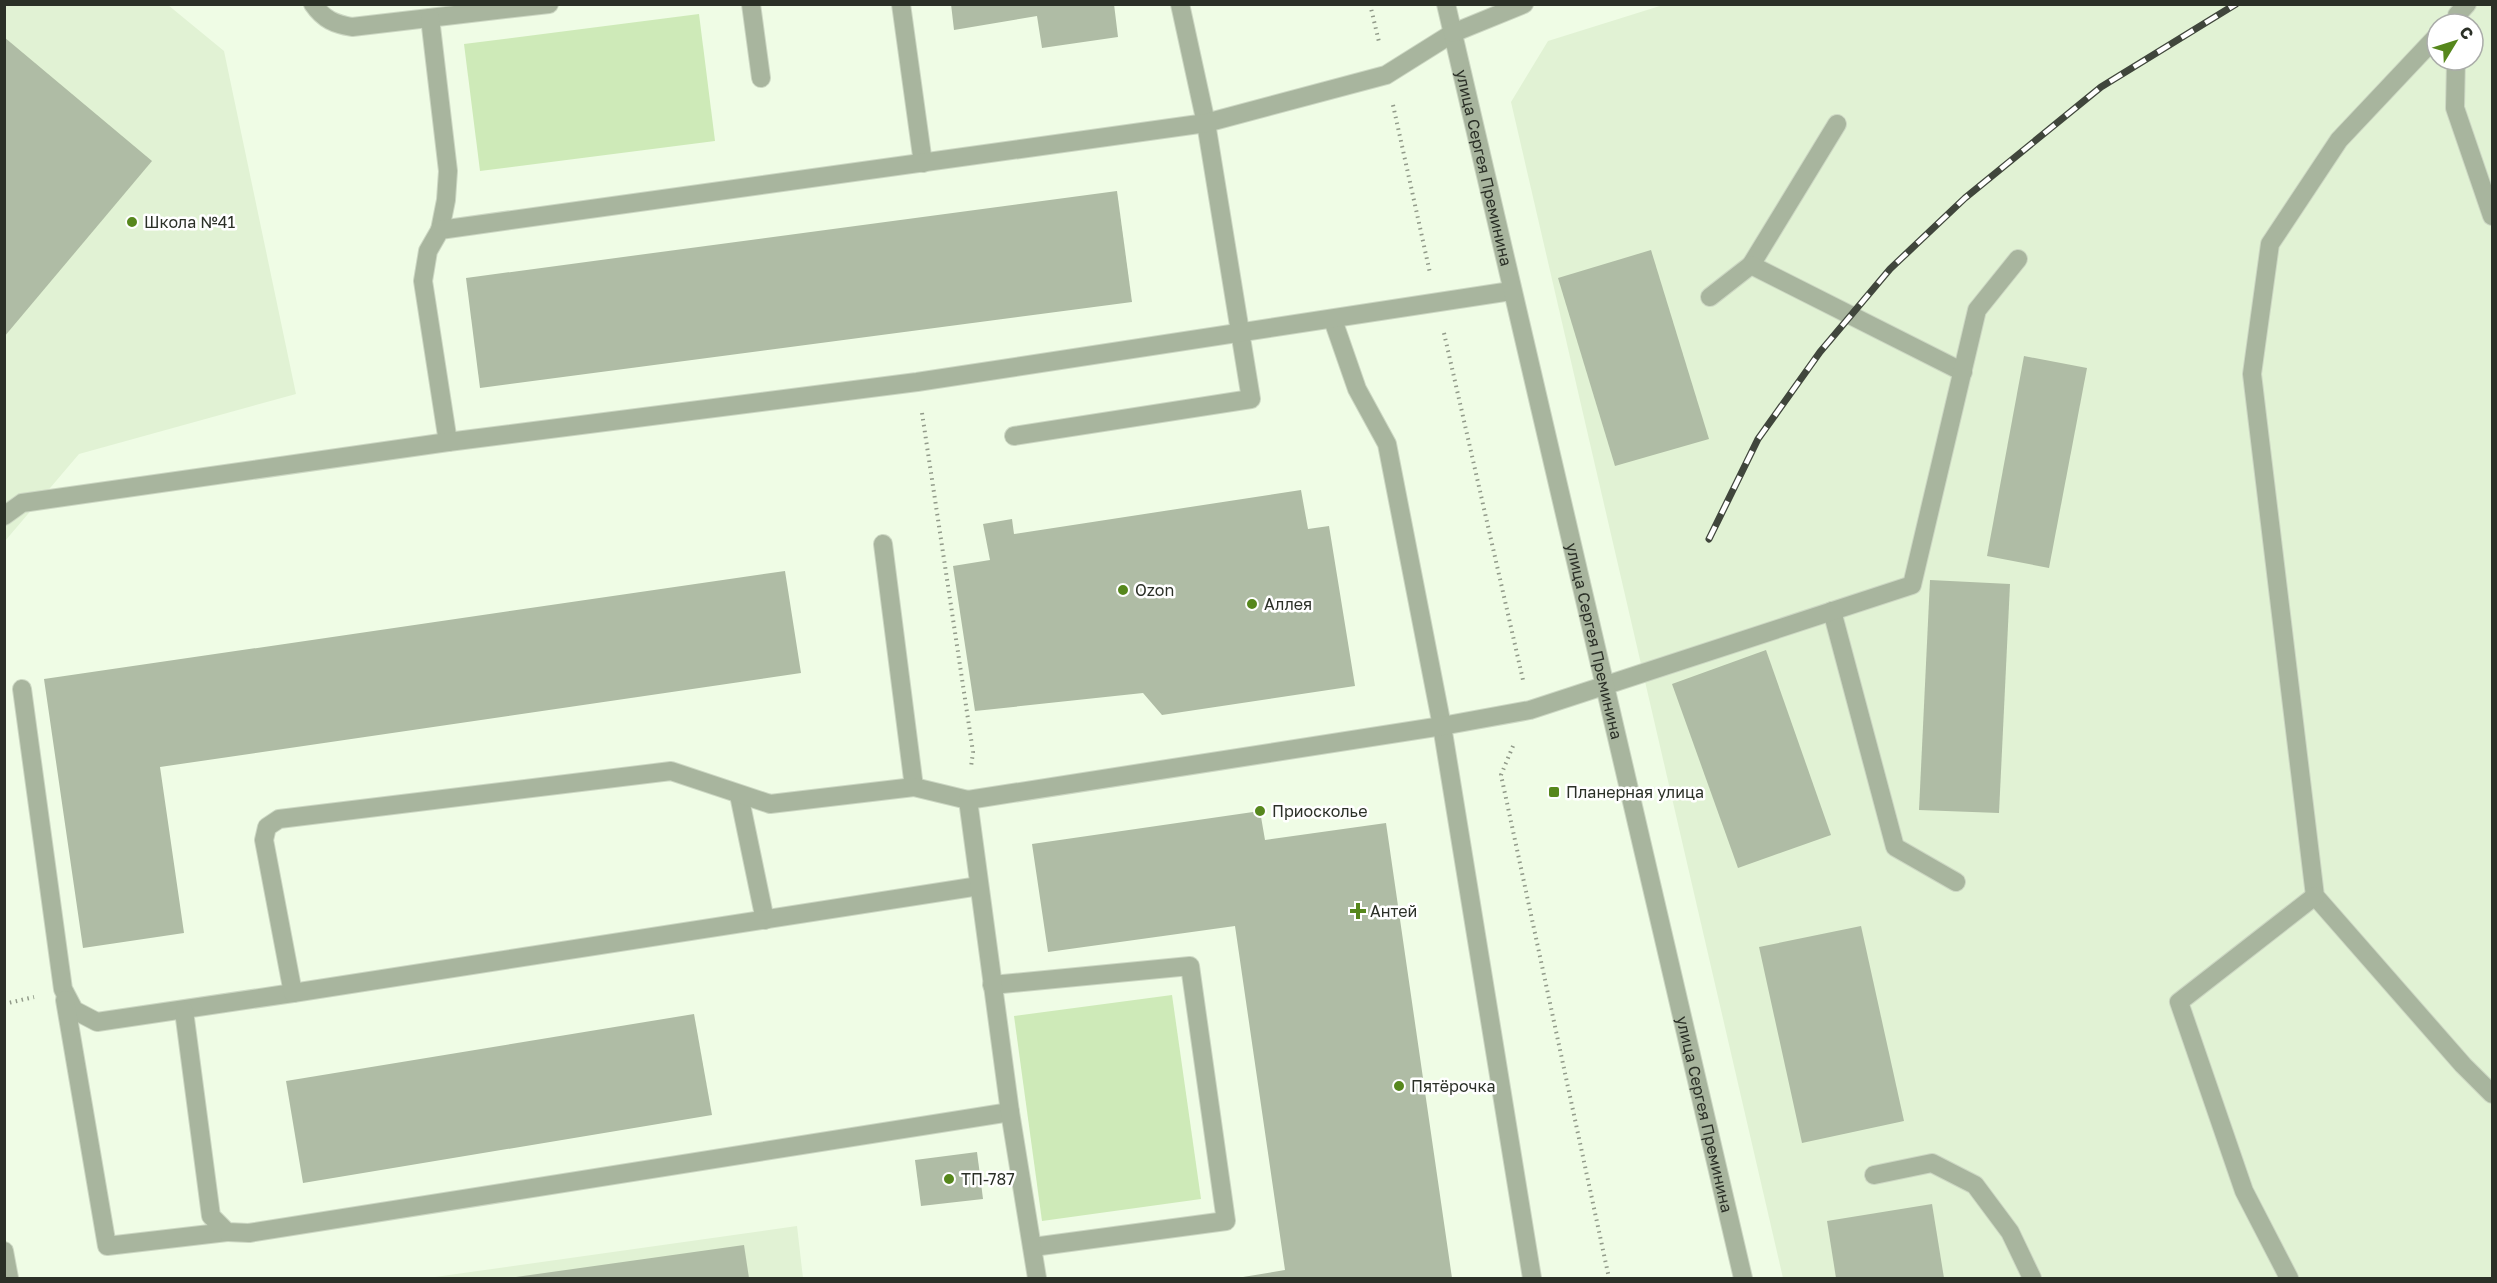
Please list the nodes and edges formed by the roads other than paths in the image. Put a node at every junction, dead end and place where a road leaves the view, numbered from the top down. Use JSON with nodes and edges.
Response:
{"nodes":[{"id":1,"x":314,"y":4,"type":"edge"},
{"id":2,"x":549,"y":4,"type":"edge"},
{"id":3,"x":751,"y":4,"type":"edge"},
{"id":4,"x":901,"y":4,"type":"edge"},
{"id":5,"x":1180,"y":4,"type":"edge"},
{"id":6,"x":1446,"y":4,"type":"edge"},
{"id":7,"x":1524,"y":4,"type":"edge"},
{"id":8,"x":429,"y":18,"type":"junction"},
{"id":9,"x":1453,"y":33,"type":"junction"},
{"id":10,"x":2425,"y":49,"type":"edge"},
{"id":11,"x":2456,"y":72,"type":"edge"},
{"id":12,"x":760,"y":78,"type":"dead end"},
{"id":13,"x":1206,"y":123,"type":"junction"},
{"id":14,"x":1837,"y":123,"type":"dead end"},
{"id":15,"x":923,"y":163,"type":"junction"},
{"id":16,"x":2493,"y":216,"type":"edge"},
{"id":17,"x":440,"y":230,"type":"junction"},
{"id":18,"x":2018,"y":259,"type":"dead end"},
{"id":19,"x":1751,"y":266,"type":"junction"},
{"id":20,"x":1511,"y":291,"type":"junction"},
{"id":21,"x":1710,"y":297,"type":"dead end"},
{"id":22,"x":1333,"y":320,"type":"junction"},
{"id":23,"x":1241,"y":333,"type":"junction"},
{"id":24,"x":1963,"y":372,"type":"junction"},
{"id":25,"x":1014,"y":436,"type":"dead end"},
{"id":26,"x":448,"y":442,"type":"junction"},
{"id":27,"x":4,"y":516,"type":"edge"},
{"id":28,"x":883,"y":544,"type":"dead end"},
{"id":29,"x":1832,"y":611,"type":"junction"},
{"id":30,"x":1605,"y":685,"type":"junction"},
{"id":31,"x":22,"y":689,"type":"dead end"},
{"id":32,"x":1442,"y":726,"type":"junction"},
{"id":33,"x":914,"y":787,"type":"junction"},
{"id":34,"x":740,"y":795,"type":"junction"},
{"id":35,"x":968,"y":800,"type":"junction"},
{"id":36,"x":1956,"y":882,"type":"dead end"},
{"id":37,"x":979,"y":886,"type":"junction"},
{"id":38,"x":2315,"y":896,"type":"junction"},
{"id":39,"x":765,"y":920,"type":"junction"},
{"id":40,"x":992,"y":985,"type":"junction"},
{"id":41,"x":63,"y":989,"type":"junction"},
{"id":42,"x":293,"y":993,"type":"junction"},
{"id":43,"x":183,"y":1011,"type":"junction"},
{"id":44,"x":2493,"y":1094,"type":"edge"},
{"id":45,"x":1010,"y":1112,"type":"junction"},
{"id":46,"x":1874,"y":1175,"type":"dead end"},
{"id":47,"x":227,"y":1232,"type":"junction"},
{"id":48,"x":1033,"y":1247,"type":"junction"},
{"id":49,"x":4,"y":1251,"type":"edge"},
{"id":50,"x":9,"y":1278,"type":"edge"},
{"id":51,"x":1037,"y":1278,"type":"edge"},
{"id":52,"x":1532,"y":1278,"type":"edge"},
{"id":53,"x":1743,"y":1278,"type":"edge"},
{"id":54,"x":2032,"y":1278,"type":"edge"},
{"id":55,"x":2289,"y":1278,"type":"edge"}],
"edges":[{"from":1,"to":8,"type":"street"},
{"from":2,"to":8,"type":"street"},
{"from":3,"to":12,"type":"street"},
{"from":4,"to":15,"type":"street"},
{"from":5,"to":13,"type":"street"},
{"from":6,"to":9,"type":"street","name":"улица Сергея Преминина"},
{"from":7,"to":9,"type":"street"},
{"from":8,"to":17,"type":"street"},
{"from":9,"to":13,"type":"street"},
{"from":9,"to":20,"type":"street","name":"улица Сергея Преминина"},
{"from":10,"to":38,"type":"street"},
{"from":11,"to":16,"type":"street"},
{"from":13,"to":15,"type":"street"},
{"from":13,"to":23,"type":"street"},
{"from":14,"to":19,"type":"street"},
{"from":15,"to":17,"type":"street"},
{"from":17,"to":26,"type":"street"},
{"from":18,"to":24,"type":"street"},
{"from":19,"to":21,"type":"street"},
{"from":19,"to":24,"type":"street"},
{"from":20,"to":22,"type":"street"},
{"from":20,"to":30,"type":"street","name":"улица Сергея Преминина"},
{"from":22,"to":23,"type":"street"},
{"from":22,"to":32,"type":"street"},
{"from":23,"to":25,"type":"street"},
{"from":23,"to":26,"type":"street"},
{"from":24,"to":29,"type":"street"},
{"from":26,"to":27,"type":"street"},
{"from":28,"to":33,"type":"street"},
{"from":29,"to":30,"type":"street"},
{"from":29,"to":36,"type":"street"},
{"from":30,"to":32,"type":"street"},
{"from":30,"to":53,"type":"street","name":"улица Сергея Преминина"},
{"from":31,"to":41,"type":"street"},
{"from":32,"to":35,"type":"street"},
{"from":32,"to":52,"type":"street"},
{"from":33,"to":34,"type":"street"},
{"from":33,"to":35,"type":"street"},
{"from":34,"to":39,"type":"street"},
{"from":34,"to":42,"type":"street"},
{"from":35,"to":37,"type":"street"},
{"from":37,"to":39,"type":"street"},
{"from":37,"to":40,"type":"street"},
{"from":38,"to":44,"type":"street"},
{"from":38,"to":55,"type":"street"},
{"from":39,"to":42,"type":"street"},
{"from":40,"to":45,"type":"street"},
{"from":40,"to":48,"type":"street"},
{"from":41,"to":43,"type":"street"},
{"from":41,"to":47,"type":"street"},
{"from":42,"to":43,"type":"street"},
{"from":43,"to":47,"type":"street"},
{"from":45,"to":47,"type":"street"},
{"from":45,"to":48,"type":"street"},
{"from":46,"to":54,"type":"street"},
{"from":48,"to":51,"type":"street"},
{"from":49,"to":50,"type":"street"}]}
